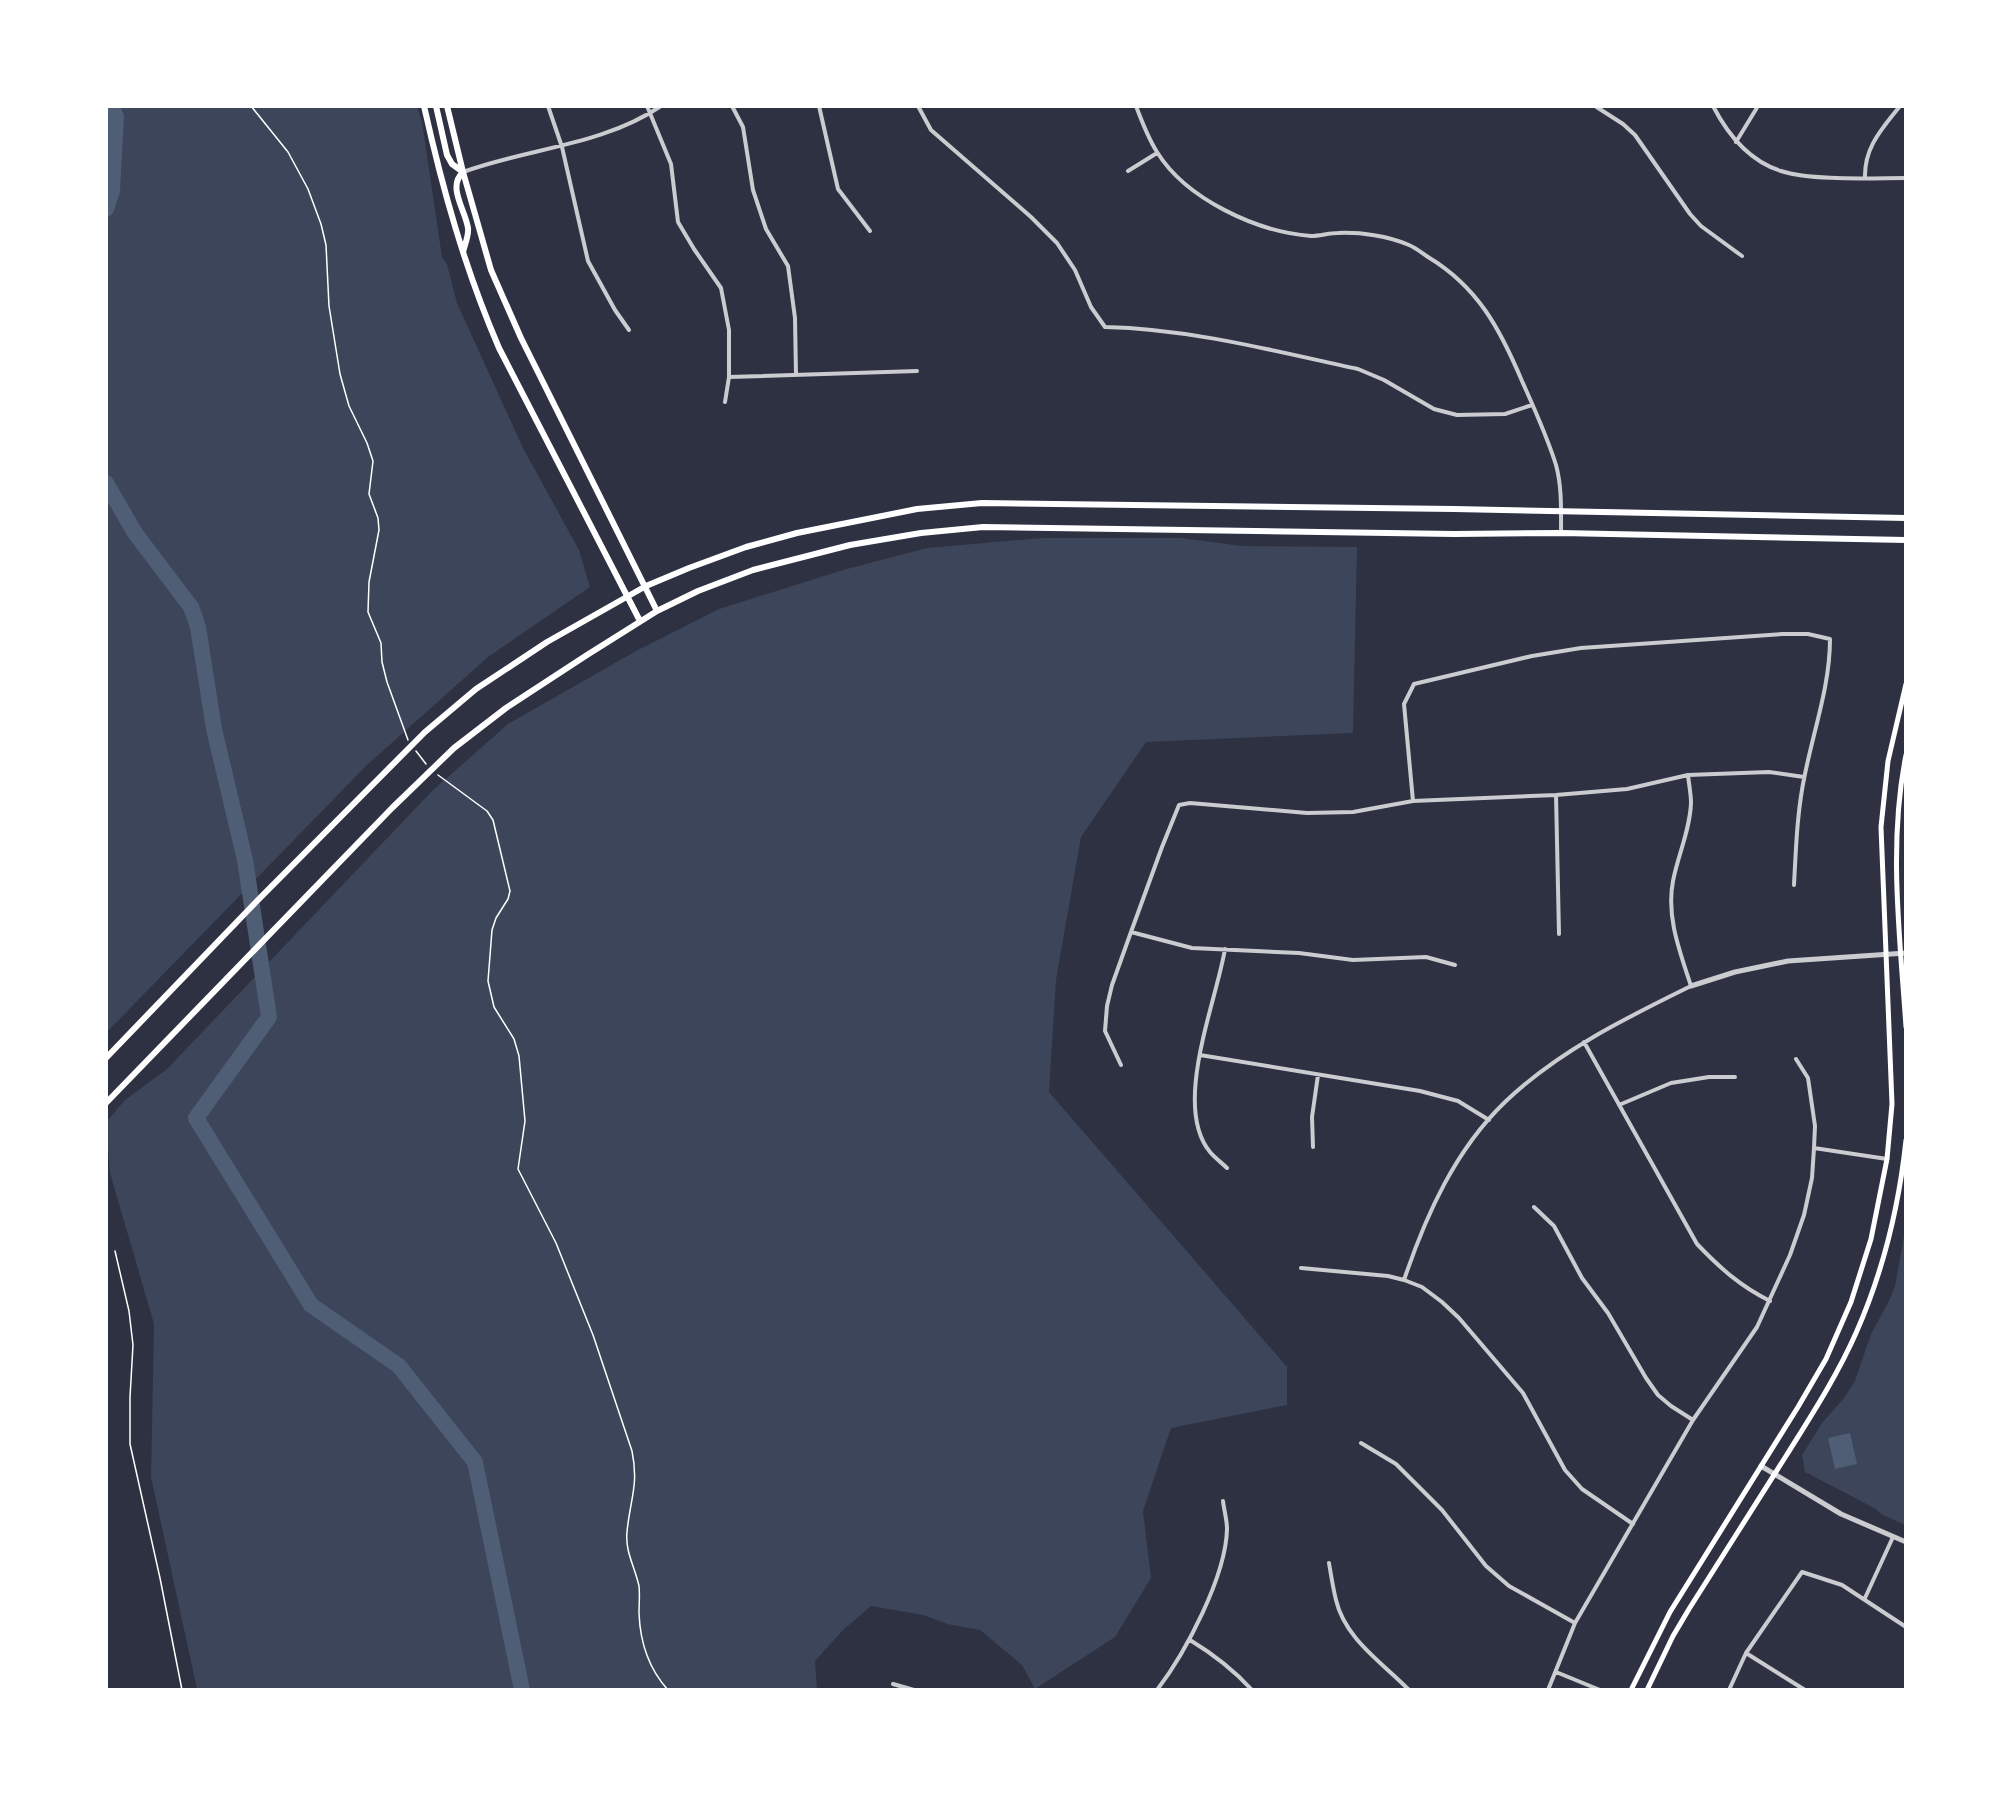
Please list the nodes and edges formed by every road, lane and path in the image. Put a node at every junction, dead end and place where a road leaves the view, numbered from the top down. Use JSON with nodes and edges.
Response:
{"nodes":[{"id":1,"x":251,"y":106,"type":"edge"},
{"id":2,"x":424,"y":106,"type":"edge"},
{"id":3,"x":436,"y":106,"type":"edge"},
{"id":4,"x":447,"y":106,"type":"edge"},
{"id":5,"x":548,"y":106,"type":"edge"},
{"id":6,"x":647,"y":106,"type":"edge"},
{"id":7,"x":661,"y":106,"type":"edge"},
{"id":8,"x":732,"y":106,"type":"edge"},
{"id":9,"x":819,"y":106,"type":"edge"},
{"id":10,"x":918,"y":106,"type":"edge"},
{"id":11,"x":1136,"y":106,"type":"edge"},
{"id":12,"x":1595,"y":106,"type":"edge"},
{"id":13,"x":1713,"y":106,"type":"edge"},
{"id":14,"x":1758,"y":106,"type":"edge"},
{"id":15,"x":1900,"y":106,"type":"edge"},
{"id":16,"x":651,"y":113,"type":"junction"},
{"id":17,"x":1736,"y":142,"type":"junction"},
{"id":18,"x":562,"y":147,"type":"junction"},
{"id":19,"x":1157,"y":153,"type":"junction"},
{"id":20,"x":1128,"y":171,"type":"dead end"},
{"id":21,"x":463,"y":172,"type":"junction"},
{"id":22,"x":1865,"y":178,"type":"junction"},
{"id":23,"x":1905,"y":178,"type":"edge"},
{"id":24,"x":870,"y":231,"type":"dead end"},
{"id":25,"x":463,"y":253,"type":"junction"},
{"id":26,"x":1742,"y":256,"type":"dead end"},
{"id":27,"x":630,"y":330,"type":"dead end"},
{"id":28,"x":917,"y":371,"type":"dead end"},
{"id":29,"x":796,"y":375,"type":"junction"},
{"id":30,"x":729,"y":377,"type":"junction"},
{"id":31,"x":726,"y":402,"type":"dead end"},
{"id":32,"x":1532,"y":405,"type":"junction"},
{"id":33,"x":1561,"y":512,"type":"junction"},
{"id":34,"x":1905,"y":518,"type":"edge"},
{"id":35,"x":1561,"y":532,"type":"junction"},
{"id":36,"x":1905,"y":540,"type":"edge"},
{"id":37,"x":646,"y":586,"type":"junction"},
{"id":38,"x":627,"y":597,"type":"junction"},
{"id":39,"x":657,"y":611,"type":"junction"},
{"id":40,"x":640,"y":621,"type":"junction"},
{"id":41,"x":1905,"y":684,"type":"edge"},
{"id":42,"x":408,"y":741,"type":"dead end"},
{"id":43,"x":414,"y":749,"type":"dead end"},
{"id":44,"x":1905,"y":755,"type":"edge"},
{"id":45,"x":426,"y":765,"type":"dead end"},
{"id":46,"x":433,"y":770,"type":"dead end"},
{"id":47,"x":1688,"y":775,"type":"junction"},
{"id":48,"x":1804,"y":777,"type":"junction"},
{"id":49,"x":1556,"y":795,"type":"junction"},
{"id":50,"x":1413,"y":801,"type":"junction"},
{"id":51,"x":1794,"y":885,"type":"dead end"},
{"id":52,"x":1131,"y":932,"type":"junction"},
{"id":53,"x":1559,"y":934,"type":"dead end"},
{"id":54,"x":1225,"y":949,"type":"junction"},
{"id":55,"x":1885,"y":954,"type":"junction"},
{"id":56,"x":1903,"y":954,"type":"edge"},
{"id":57,"x":1455,"y":965,"type":"dead end"},
{"id":58,"x":1691,"y":986,"type":"junction"},
{"id":59,"x":1905,"y":1027,"type":"edge"},
{"id":60,"x":1584,"y":1042,"type":"junction"},
{"id":61,"x":1200,"y":1055,"type":"junction"},
{"id":62,"x":106,"y":1058,"type":"edge"},
{"id":63,"x":1796,"y":1059,"type":"dead end"},
{"id":64,"x":1121,"y":1065,"type":"dead end"},
{"id":65,"x":1318,"y":1075,"type":"junction"},
{"id":66,"x":1735,"y":1077,"type":"dead end"},
{"id":67,"x":106,"y":1103,"type":"edge"},
{"id":68,"x":1619,"y":1106,"type":"junction"},
{"id":69,"x":1489,"y":1119,"type":"junction"},
{"id":70,"x":1905,"y":1140,"type":"edge"},
{"id":71,"x":1313,"y":1147,"type":"dead end"},
{"id":72,"x":1814,"y":1148,"type":"junction"},
{"id":73,"x":1887,"y":1159,"type":"junction"},
{"id":74,"x":1227,"y":1168,"type":"dead end"},
{"id":75,"x":1534,"y":1207,"type":"dead end"},
{"id":76,"x":115,"y":1251,"type":"dead end"},
{"id":77,"x":1301,"y":1268,"type":"dead end"},
{"id":78,"x":1404,"y":1280,"type":"junction"},
{"id":79,"x":1770,"y":1301,"type":"junction"},
{"id":80,"x":1693,"y":1420,"type":"junction"},
{"id":81,"x":1361,"y":1443,"type":"dead end"},
{"id":82,"x":1761,"y":1466,"type":"junction"},
{"id":83,"x":1774,"y":1475,"type":"junction"},
{"id":84,"x":1223,"y":1501,"type":"dead end"},
{"id":85,"x":1633,"y":1524,"type":"junction"},
{"id":86,"x":1893,"y":1537,"type":"junction"},
{"id":87,"x":1905,"y":1542,"type":"edge"},
{"id":88,"x":1329,"y":1563,"type":"dead end"},
{"id":89,"x":1865,"y":1598,"type":"junction"},
{"id":90,"x":1575,"y":1623,"type":"junction"},
{"id":91,"x":1905,"y":1627,"type":"edge"},
{"id":92,"x":1190,"y":1640,"type":"junction"},
{"id":93,"x":1746,"y":1653,"type":"junction"},
{"id":94,"x":1555,"y":1672,"type":"junction"},
{"id":95,"x":893,"y":1684,"type":"dead end"},
{"id":96,"x":182,"y":1689,"type":"edge"},
{"id":97,"x":668,"y":1689,"type":"edge"},
{"id":98,"x":914,"y":1689,"type":"edge"},
{"id":99,"x":1157,"y":1689,"type":"edge"},
{"id":100,"x":1252,"y":1689,"type":"edge"},
{"id":101,"x":1409,"y":1689,"type":"edge"},
{"id":102,"x":1548,"y":1689,"type":"edge"},
{"id":103,"x":1600,"y":1689,"type":"edge"},
{"id":104,"x":1630,"y":1689,"type":"edge"},
{"id":105,"x":1647,"y":1689,"type":"edge"},
{"id":106,"x":1728,"y":1689,"type":"edge"},
{"id":107,"x":1806,"y":1689,"type":"edge"}],
"edges":[{"from":1,"to":42,"type":"path"},
{"from":2,"to":25,"type":"main road"},
{"from":3,"to":21,"type":"main road"},
{"from":4,"to":21,"type":"main road"},
{"from":5,"to":18,"type":"street"},
{"from":6,"to":16,"type":"street"},
{"from":7,"to":16,"type":"street"},
{"from":8,"to":29,"type":"street"},
{"from":9,"to":24,"type":"street"},
{"from":10,"to":32,"type":"street"},
{"from":11,"to":19,"type":"street"},
{"from":12,"to":26,"type":"street"},
{"from":13,"to":17,"type":"street"},
{"from":14,"to":17,"type":"street"},
{"from":15,"to":22,"type":"street"},
{"from":16,"to":18,"type":"street"},
{"from":16,"to":30,"type":"street"},
{"from":17,"to":22,"type":"street"},
{"from":18,"to":21,"type":"street"},
{"from":18,"to":27,"type":"street"},
{"from":19,"to":20,"type":"street"},
{"from":19,"to":32,"type":"street"},
{"from":21,"to":25,"type":"main road"},
{"from":21,"to":37,"type":"main road"},
{"from":22,"to":23,"type":"street"},
{"from":25,"to":38,"type":"main road"},
{"from":28,"to":29,"type":"street"},
{"from":29,"to":30,"type":"street"},
{"from":30,"to":31,"type":"street"},
{"from":32,"to":33,"type":"street"},
{"from":33,"to":34,"type":"main road"},
{"from":33,"to":35,"type":"street"},
{"from":33,"to":37,"type":"main road"},
{"from":35,"to":36,"type":"main road"},
{"from":35,"to":39,"type":"main road"},
{"from":37,"to":38,"type":"main road"},
{"from":37,"to":39,"type":"main road"},
{"from":38,"to":40,"type":"main road"},
{"from":38,"to":62,"type":"main road"},
{"from":39,"to":40,"type":"main road"},
{"from":40,"to":67,"type":"main road"},
{"from":41,"to":55,"type":"main road"},
{"from":43,"to":45,"type":"path"},
{"from":44,"to":56,"type":"main road"},
{"from":46,"to":97,"type":"path"},
{"from":47,"to":48,"type":"street"},
{"from":47,"to":49,"type":"street"},
{"from":47,"to":58,"type":"street"},
{"from":48,"to":50,"type":"street"},
{"from":48,"to":51,"type":"street"},
{"from":49,"to":50,"type":"street"},
{"from":49,"to":53,"type":"street"},
{"from":50,"to":52,"type":"street"},
{"from":52,"to":54,"type":"street"},
{"from":52,"to":64,"type":"street"},
{"from":54,"to":57,"type":"street"},
{"from":54,"to":61,"type":"street"},
{"from":55,"to":56,"type":"street"},
{"from":55,"to":58,"type":"street"},
{"from":55,"to":73,"type":"main road"},
{"from":56,"to":59,"type":"main road"},
{"from":58,"to":60,"type":"street"},
{"from":60,"to":68,"type":"street"},
{"from":60,"to":69,"type":"street"},
{"from":61,"to":65,"type":"street"},
{"from":61,"to":74,"type":"street"},
{"from":63,"to":72,"type":"street"},
{"from":65,"to":69,"type":"street"},
{"from":65,"to":71,"type":"street"},
{"from":66,"to":68,"type":"street"},
{"from":68,"to":79,"type":"street"},
{"from":69,"to":78,"type":"street"},
{"from":70,"to":83,"type":"main road"},
{"from":72,"to":73,"type":"street"},
{"from":72,"to":79,"type":"street"},
{"from":73,"to":82,"type":"main road"},
{"from":75,"to":80,"type":"street"},
{"from":76,"to":96,"type":"path"},
{"from":77,"to":78,"type":"street"},
{"from":78,"to":85,"type":"street"},
{"from":79,"to":80,"type":"street"},
{"from":80,"to":85,"type":"street"},
{"from":81,"to":90,"type":"street"},
{"from":82,"to":83,"type":"street"},
{"from":82,"to":104,"type":"main road"},
{"from":83,"to":86,"type":"street"},
{"from":83,"to":105,"type":"main road"},
{"from":84,"to":92,"type":"street"},
{"from":85,"to":90,"type":"street"},
{"from":86,"to":87,"type":"street"},
{"from":86,"to":89,"type":"street"},
{"from":88,"to":101,"type":"street"},
{"from":89,"to":91,"type":"street"},
{"from":89,"to":93,"type":"street"},
{"from":90,"to":94,"type":"street"},
{"from":92,"to":99,"type":"street"},
{"from":92,"to":100,"type":"street"},
{"from":93,"to":106,"type":"street"},
{"from":93,"to":107,"type":"street"},
{"from":94,"to":102,"type":"street"},
{"from":94,"to":103,"type":"street"},
{"from":95,"to":98,"type":"street"}]}
